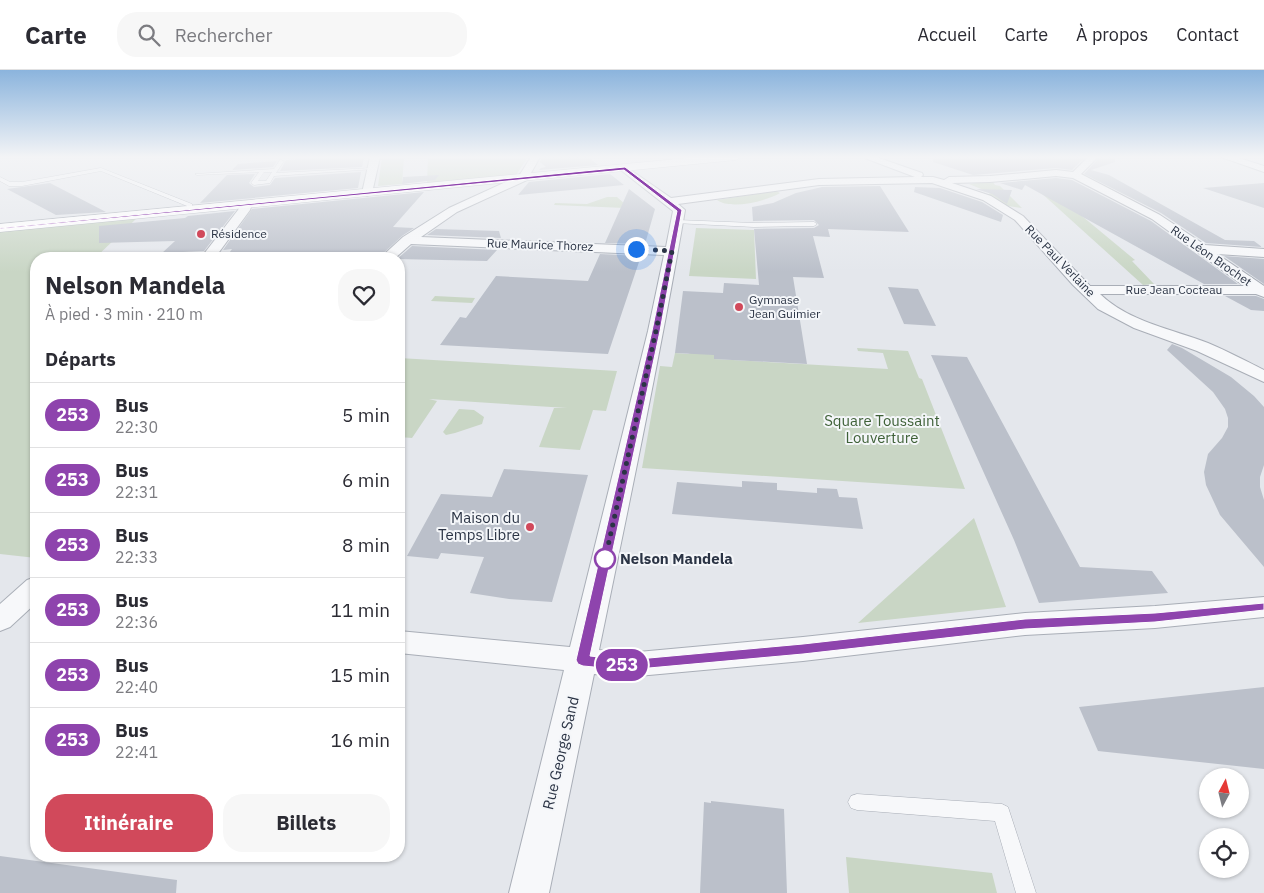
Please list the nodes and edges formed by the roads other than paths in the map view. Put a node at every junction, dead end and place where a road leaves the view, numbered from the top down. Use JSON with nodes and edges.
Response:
{"nodes":[{"id":1,"x":166,"y":195,"type":"edge"},
{"id":2,"x":340,"y":195,"type":"edge"},
{"id":3,"x":485,"y":195,"type":"edge"},
{"id":4,"x":661,"y":195,"type":"edge"},
{"id":5,"x":719,"y":195,"type":"edge"},
{"id":6,"x":980,"y":195,"type":"edge"},
{"id":7,"x":1113,"y":195,"type":"edge"},
{"id":8,"x":670,"y":202,"type":"junction"},
{"id":9,"x":246,"y":204,"type":"junction"},
{"id":10,"x":189,"y":210,"type":"junction"},
{"id":11,"x":677,"y":222,"type":"junction"},
{"id":12,"x":814,"y":224,"type":"dead end"},
{"id":13,"x":0,"y":228,"type":"edge"},
{"id":14,"x":408,"y":240,"type":"junction"},
{"id":15,"x":1203,"y":249,"type":"junction"},
{"id":16,"x":672,"y":251,"type":"junction"},
{"id":17,"x":211,"y":252,"type":"edge"},
{"id":18,"x":394,"y":252,"type":"edge"},
{"id":19,"x":1264,"y":253,"type":"edge"},
{"id":20,"x":1087,"y":290,"type":"junction"},
{"id":21,"x":1262,"y":291,"type":"edge"},
{"id":22,"x":1264,"y":377,"type":"edge"},
{"id":23,"x":1264,"y":607,"type":"edge"},
{"id":24,"x":405,"y":643,"type":"edge"},
{"id":25,"x":583,"y":660,"type":"junction"},
{"id":26,"x":857,"y":802,"type":"dead end"},
{"id":27,"x":529,"y":893,"type":"edge"},
{"id":28,"x":1026,"y":893,"type":"edge"}],
"edges":[{"from":1,"to":10,"type":"lane"},
{"from":2,"to":9,"type":"street"},
{"from":3,"to":14,"type":"street"},
{"from":4,"to":8,"type":"street"},
{"from":5,"to":8,"type":"street","name":"Rue Paul Verlaine"},
{"from":6,"to":20,"type":"street","name":"Rue Paul Verlaine"},
{"from":7,"to":15,"type":"street","name":"Rue Léon Brochet"},
{"from":8,"to":11,"type":"street","name":"Rue George Sand"},
{"from":9,"to":10,"type":"street"},
{"from":9,"to":17,"type":"street"},
{"from":10,"to":13,"type":"street"},
{"from":11,"to":12,"type":"lane"},
{"from":11,"to":16,"type":"street","name":"Rue George Sand"},
{"from":14,"to":16,"type":"street","name":"Rue Maurice Thorez"},
{"from":14,"to":18,"type":"street"},
{"from":15,"to":19,"type":"street"},
{"from":15,"to":21,"type":"street","name":"Rue Léon Brochet"},
{"from":16,"to":25,"type":"street","name":"Rue George Sand"},
{"from":20,"to":21,"type":"street","name":"Rue Jean Cocteau"},
{"from":20,"to":22,"type":"street","name":"Rue Paul Verlaine"},
{"from":23,"to":25,"type":"street"},
{"from":24,"to":25,"type":"street"},
{"from":25,"to":27,"type":"street","name":"Rue George Sand"},
{"from":26,"to":28,"type":"lane"}]}
